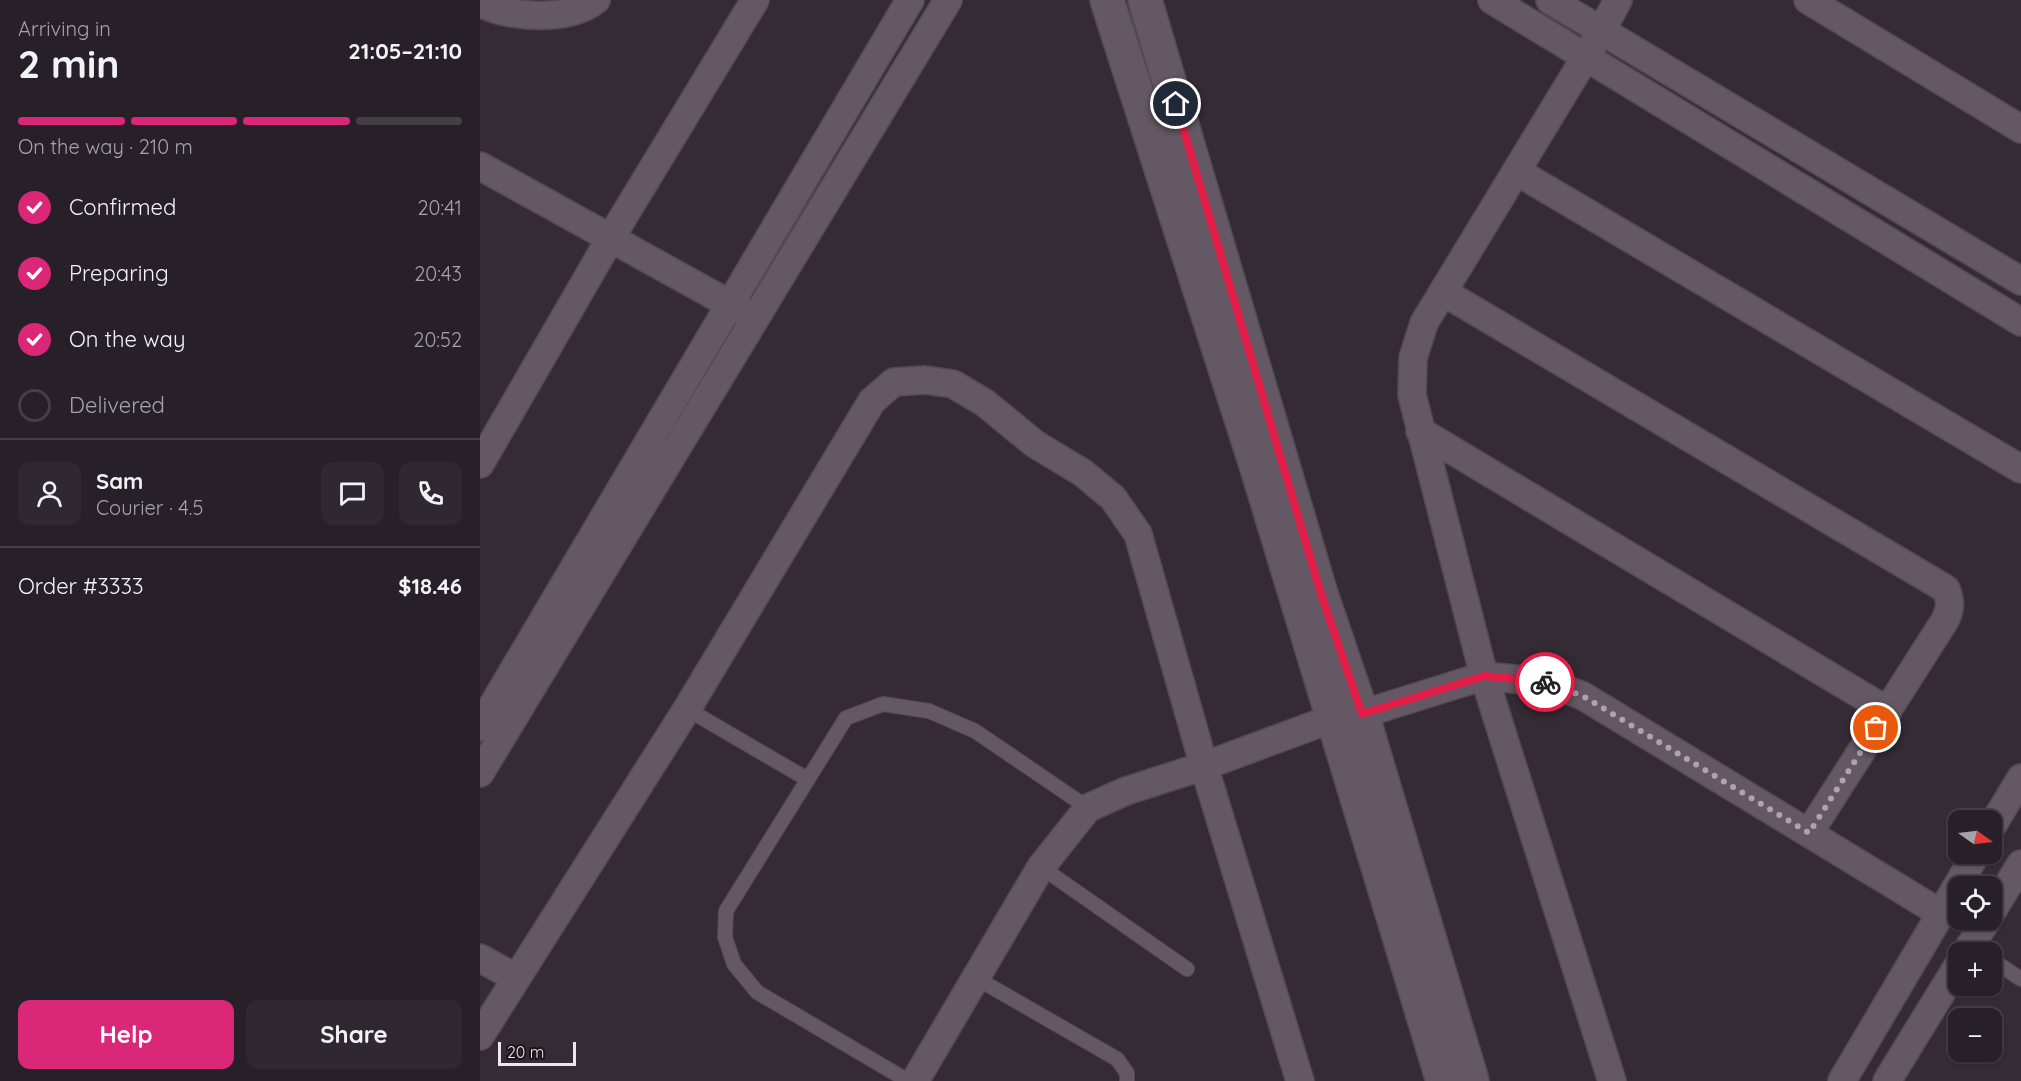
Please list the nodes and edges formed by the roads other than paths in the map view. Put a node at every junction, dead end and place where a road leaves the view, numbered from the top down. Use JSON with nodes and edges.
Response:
{"nodes":[{"id":1,"x":596,"y":0,"type":"edge"},
{"id":2,"x":755,"y":0,"type":"edge"},
{"id":3,"x":910,"y":0,"type":"edge"},
{"id":4,"x":948,"y":0,"type":"edge"},
{"id":5,"x":1107,"y":0,"type":"edge"},
{"id":6,"x":1144,"y":0,"type":"edge"},
{"id":7,"x":1492,"y":0,"type":"edge"},
{"id":8,"x":1550,"y":0,"type":"edge"},
{"id":9,"x":1618,"y":0,"type":"edge"},
{"id":10,"x":1808,"y":0,"type":"edge"},
{"id":11,"x":480,"y":3,"type":"edge"},
{"id":12,"x":1602,"y":30,"type":"junction"},
{"id":13,"x":1586,"y":56,"type":"junction"},
{"id":14,"x":2021,"y":129,"type":"edge"},
{"id":15,"x":480,"y":166,"type":"edge"},
{"id":16,"x":1516,"y":171,"type":"junction"},
{"id":17,"x":610,"y":239,"type":"junction"},
{"id":18,"x":2021,"y":281,"type":"edge"},
{"id":19,"x":1443,"y":292,"type":"junction"},
{"id":20,"x":728,"y":304,"type":"junction"},
{"id":21,"x":754,"y":318,"type":"junction"},
{"id":22,"x":2021,"y":322,"type":"edge"},
{"id":23,"x":1420,"y":431,"type":"junction"},
{"id":24,"x":480,"y":464,"type":"edge"},
{"id":25,"x":2021,"y":470,"type":"edge"},
{"id":26,"x":1484,"y":676,"type":"junction"},
{"id":27,"x":687,"y":708,"type":"junction"},
{"id":28,"x":1888,"y":711,"type":"junction"},
{"id":29,"x":1346,"y":717,"type":"junction"},
{"id":30,"x":480,"y":727,"type":"edge"},
{"id":31,"x":1204,"y":766,"type":"junction"},
{"id":32,"x":480,"y":773,"type":"edge"},
{"id":33,"x":2021,"y":778,"type":"edge"},
{"id":34,"x":807,"y":779,"type":"junction"},
{"id":35,"x":1088,"y":808,"type":"junction"},
{"id":36,"x":2002,"y":810,"type":"edge"},
{"id":37,"x":1809,"y":833,"type":"junction"},
{"id":38,"x":1970,"y":864,"type":"edge"},
{"id":39,"x":2021,"y":864,"type":"edge"},
{"id":40,"x":1041,"y":867,"type":"junction"},
{"id":41,"x":2002,"y":895,"type":"edge"},
{"id":42,"x":1940,"y":913,"type":"junction"},
{"id":43,"x":480,"y":958,"type":"edge"},
{"id":44,"x":1187,"y":969,"type":"dead end"},
{"id":45,"x":2002,"y":970,"type":"edge"},
{"id":46,"x":516,"y":978,"type":"junction"},
{"id":47,"x":976,"y":978,"type":"junction"},
{"id":48,"x":2021,"y":979,"type":"edge"},
{"id":49,"x":1948,"y":992,"type":"edge"},
{"id":50,"x":480,"y":1036,"type":"edge"},
{"id":51,"x":908,"y":1081,"type":"edge"},
{"id":52,"x":915,"y":1081,"type":"edge"},
{"id":53,"x":1127,"y":1081,"type":"edge"},
{"id":54,"x":1300,"y":1081,"type":"edge"},
{"id":55,"x":1443,"y":1081,"type":"edge"},
{"id":56,"x":1472,"y":1081,"type":"edge"},
{"id":57,"x":1612,"y":1081,"type":"edge"},
{"id":58,"x":1842,"y":1081,"type":"edge"},
{"id":59,"x":1887,"y":1081,"type":"edge"}],
"edges":[{"from":1,"to":11,"type":"street"},
{"from":2,"to":17,"type":"street"},
{"from":3,"to":20,"type":"street"},
{"from":4,"to":21,"type":"street"},
{"from":5,"to":29,"type":"street"},
{"from":6,"to":29,"type":"street"},
{"from":7,"to":13,"type":"street"},
{"from":8,"to":12,"type":"street"},
{"from":9,"to":12,"type":"street"},
{"from":10,"to":14,"type":"street"},
{"from":12,"to":13,"type":"street"},
{"from":12,"to":18,"type":"street"},
{"from":13,"to":16,"type":"street"},
{"from":13,"to":22,"type":"street"},
{"from":15,"to":17,"type":"street"},
{"from":16,"to":19,"type":"street"},
{"from":16,"to":25,"type":"street"},
{"from":17,"to":20,"type":"street"},
{"from":17,"to":24,"type":"street"},
{"from":19,"to":23,"type":"street"},
{"from":19,"to":28,"type":"street"},
{"from":20,"to":21,"type":"street"},
{"from":20,"to":30,"type":"street"},
{"from":21,"to":32,"type":"street"},
{"from":23,"to":26,"type":"street"},
{"from":23,"to":28,"type":"street"},
{"from":26,"to":29,"type":"street"},
{"from":26,"to":37,"type":"street"},
{"from":26,"to":57,"type":"street"},
{"from":27,"to":31,"type":"street"},
{"from":27,"to":34,"type":"lane"},
{"from":27,"to":46,"type":"street"},
{"from":28,"to":37,"type":"street"},
{"from":29,"to":31,"type":"street"},
{"from":29,"to":55,"type":"street"},
{"from":29,"to":56,"type":"street"},
{"from":31,"to":35,"type":"street"},
{"from":31,"to":54,"type":"street"},
{"from":33,"to":36,"type":"street"},
{"from":34,"to":35,"type":"lane"},
{"from":34,"to":51,"type":"lane"},
{"from":35,"to":40,"type":"street"},
{"from":37,"to":42,"type":"street"},
{"from":38,"to":42,"type":"street"},
{"from":39,"to":41,"type":"street"},
{"from":40,"to":44,"type":"lane"},
{"from":40,"to":47,"type":"street"},
{"from":42,"to":58,"type":"street"},
{"from":43,"to":46,"type":"street"},
{"from":45,"to":48,"type":"lane"},
{"from":46,"to":50,"type":"street"},
{"from":47,"to":52,"type":"street"},
{"from":47,"to":53,"type":"lane"},
{"from":49,"to":59,"type":"street"}]}
